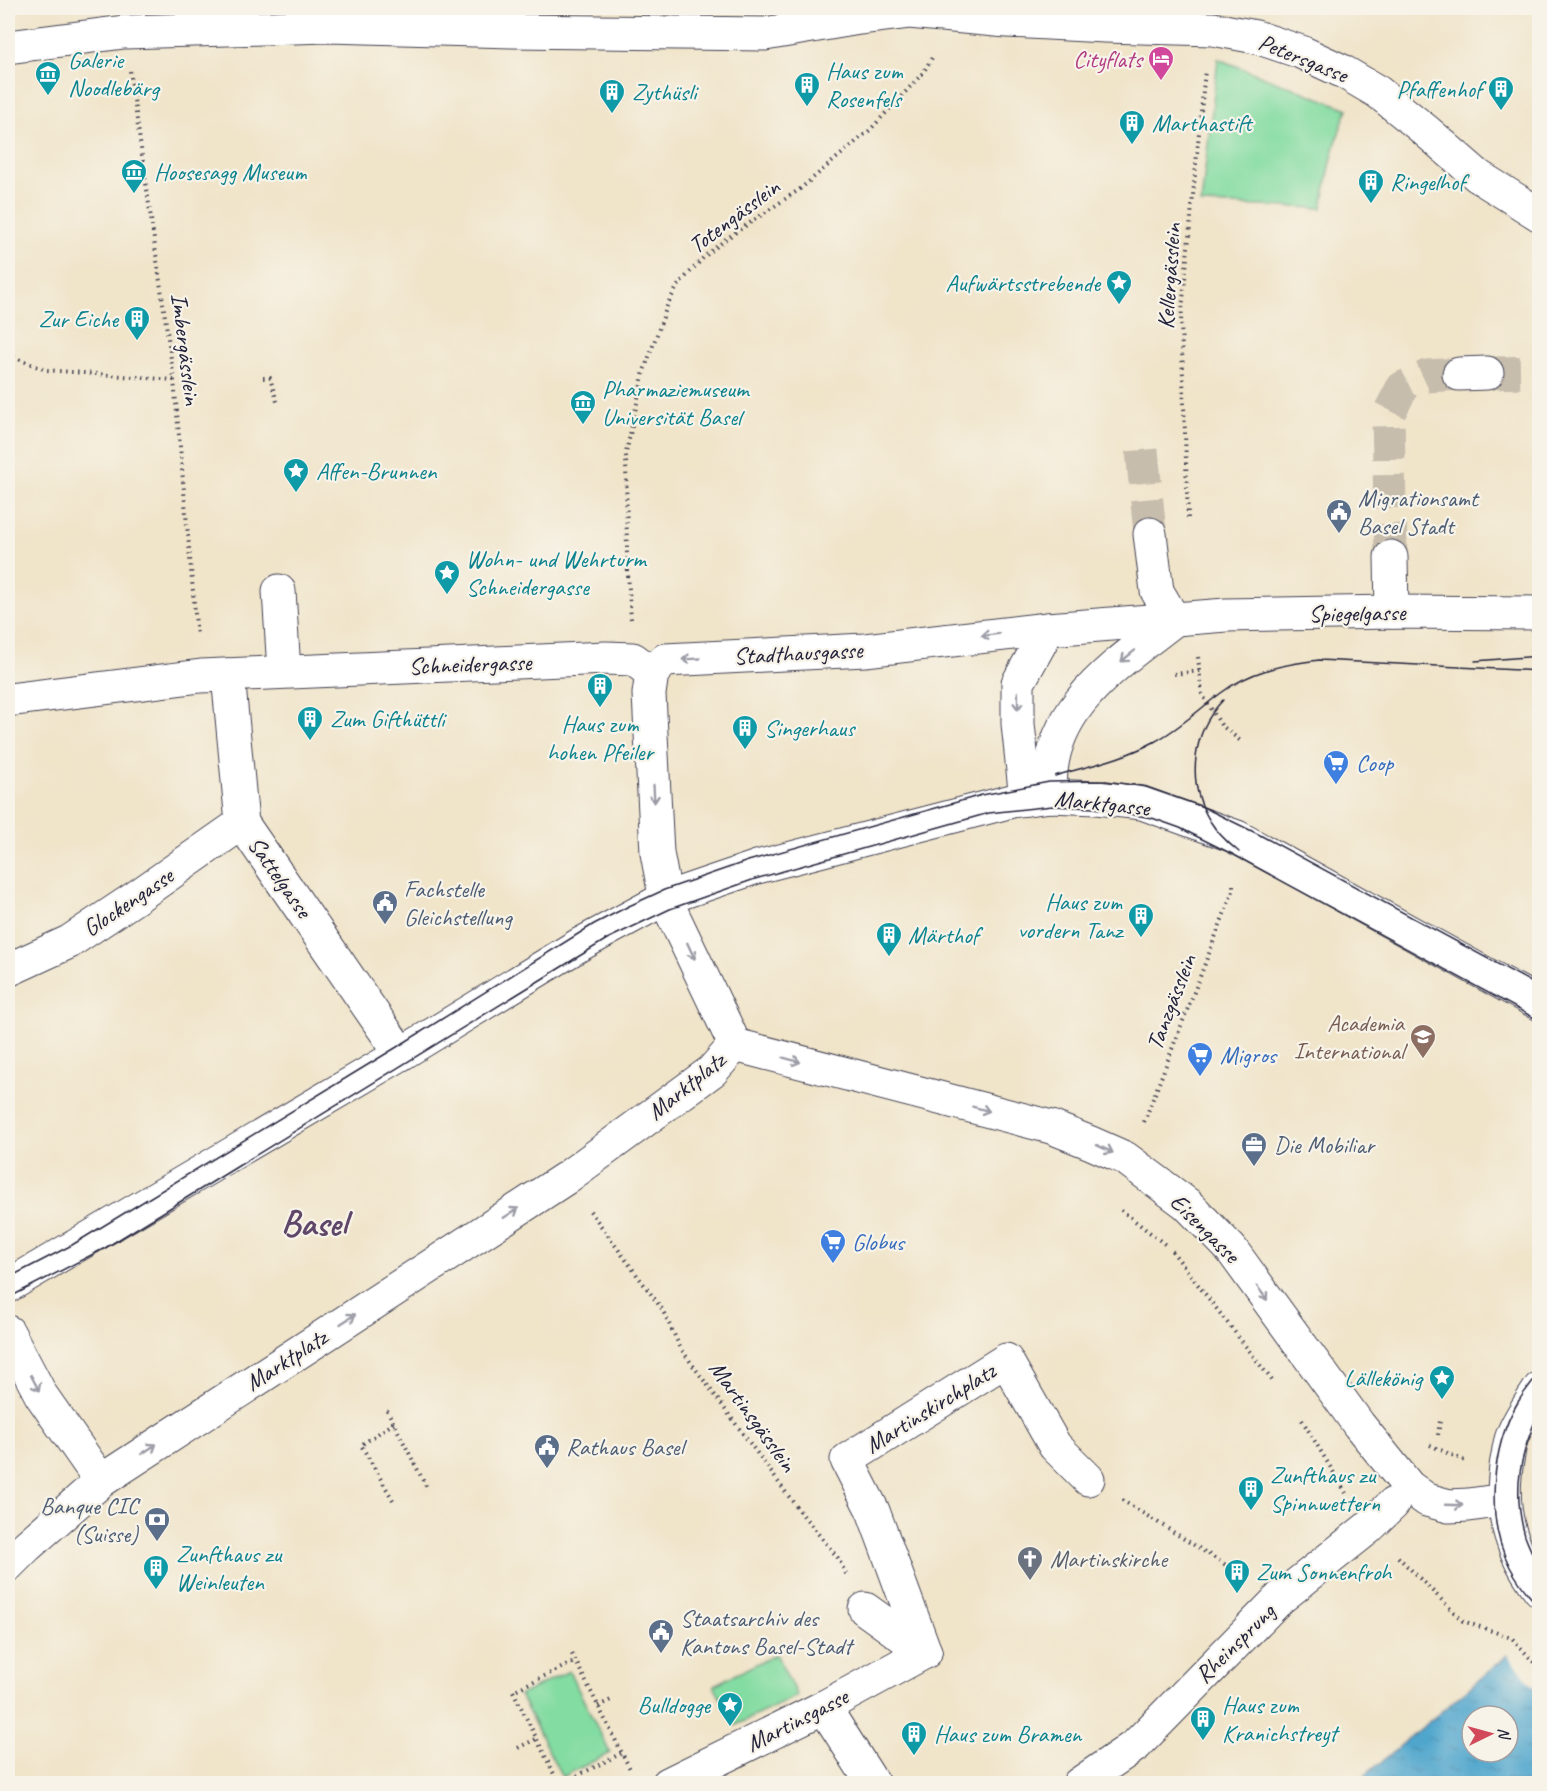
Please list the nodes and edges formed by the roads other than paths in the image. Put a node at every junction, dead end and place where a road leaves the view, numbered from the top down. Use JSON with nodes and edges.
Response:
{"nodes":[{"id":1,"x":1006,"y":14,"type":"edge"},
{"id":2,"x":762,"y":21,"type":"edge"},
{"id":3,"x":1210,"y":32,"type":"edge"},
{"id":4,"x":8,"y":47,"type":"edge"},
{"id":5,"x":1539,"y":215,"type":"edge"},
{"id":6,"x":1150,"y":534,"type":"tunnel mouth"},
{"id":7,"x":1391,"y":557,"type":"tunnel mouth"},
{"id":8,"x":279,"y":591,"type":"dead end"},
{"id":9,"x":1392,"y":612,"type":"junction"},
{"id":10,"x":1539,"y":613,"type":"edge"},
{"id":11,"x":1174,"y":620,"type":"junction"},
{"id":12,"x":1048,"y":629,"type":"junction"},
{"id":13,"x":642,"y":666,"type":"junction"},
{"id":14,"x":284,"y":671,"type":"junction"},
{"id":15,"x":228,"y":675,"type":"junction"},
{"id":16,"x":8,"y":700,"type":"edge"},
{"id":17,"x":1039,"y":797,"type":"junction"},
{"id":18,"x":242,"y":823,"type":"junction"},
{"id":19,"x":666,"y":898,"type":"junction"},
{"id":20,"x":8,"y":970,"type":"edge"},
{"id":21,"x":1539,"y":1004,"type":"edge"},
{"id":22,"x":735,"y":1045,"type":"junction"},
{"id":23,"x":401,"y":1054,"type":"junction"},
{"id":24,"x":8,"y":1286,"type":"edge"},
{"id":25,"x":8,"y":1332,"type":"edge"},
{"id":26,"x":1539,"y":1388,"type":"edge"},
{"id":27,"x":1088,"y":1479,"type":"road end"},
{"id":28,"x":100,"y":1481,"type":"junction"},
{"id":29,"x":1504,"y":1500,"type":"junction"},
{"id":30,"x":1393,"y":1504,"type":"dead end"},
{"id":31,"x":8,"y":1565,"type":"edge"},
{"id":32,"x":1534,"y":1583,"type":"edge"},
{"id":33,"x":865,"y":1609,"type":"road end"},
{"id":34,"x":925,"y":1652,"type":"junction"},
{"id":35,"x":824,"y":1707,"type":"junction"},
{"id":36,"x":712,"y":1774,"type":"edge"},
{"id":37,"x":668,"y":1784,"type":"edge"},
{"id":38,"x":873,"y":1784,"type":"edge"},
{"id":39,"x":1079,"y":1784,"type":"edge"}],
"edges":[{"from":1,"to":2,"type":"street","name":"Petersgasse"},
{"from":1,"to":3,"type":"street","name":"Petersgasse"},
{"from":2,"to":4,"type":"street","name":"Petersgasse"},
{"from":3,"to":5,"type":"street","name":"Petersgasse"},
{"from":6,"to":11,"type":"street"},
{"from":7,"to":9,"type":"street"},
{"from":8,"to":14,"type":"street"},
{"from":9,"to":10,"type":"street","name":"Spiegelgasse"},
{"from":9,"to":11,"type":"street","name":"Spiegelgasse"},
{"from":11,"to":12,"type":"street","name":"Stadthausgasse"},
{"from":11,"to":17,"type":"street","one_way":true},
{"from":12,"to":13,"type":"street","name":"Stadthausgasse","one_way":true},
{"from":12,"to":17,"type":"street","one_way":true},
{"from":13,"to":14,"type":"street","name":"Schneidergasse"},
{"from":13,"to":19,"type":"street","one_way":true},
{"from":14,"to":15,"type":"street","name":"Schneidergasse"},
{"from":15,"to":16,"type":"street","name":"Schneidergasse"},
{"from":15,"to":18,"type":"street","name":"Sattelgasse"},
{"from":17,"to":19,"type":"street","name":"Marktgasse"},
{"from":17,"to":21,"type":"street","name":"Marktgasse"},
{"from":18,"to":20,"type":"street","name":"Glockengasse"},
{"from":18,"to":23,"type":"street","name":"Sattelgasse"},
{"from":19,"to":22,"type":"street","name":"Marktplatz","one_way":true},
{"from":19,"to":23,"type":"street"},
{"from":28,"to":22,"type":"street","name":"Marktplatz","one_way":true},
{"from":22,"to":29,"type":"street","name":"Eisengasse","one_way":true},
{"from":23,"to":24,"type":"street"},
{"from":25,"to":28,"type":"street","one_way":true},
{"from":26,"to":29,"type":"street"},
{"from":27,"to":34,"type":"street","name":"Martinskirchplatz"},
{"from":28,"to":31,"type":"street","name":"Marktplatz"},
{"from":29,"to":32,"type":"street"},
{"from":30,"to":39,"type":"street","name":"Rheinsprung"},
{"from":33,"to":34,"type":"street"},
{"from":34,"to":35,"type":"street","name":"Martinsgasse"},
{"from":35,"to":36,"type":"street","name":"Martinsgasse"},
{"from":35,"to":38,"type":"street"},
{"from":36,"to":37,"type":"street","name":"Martinsgasse"}]}
